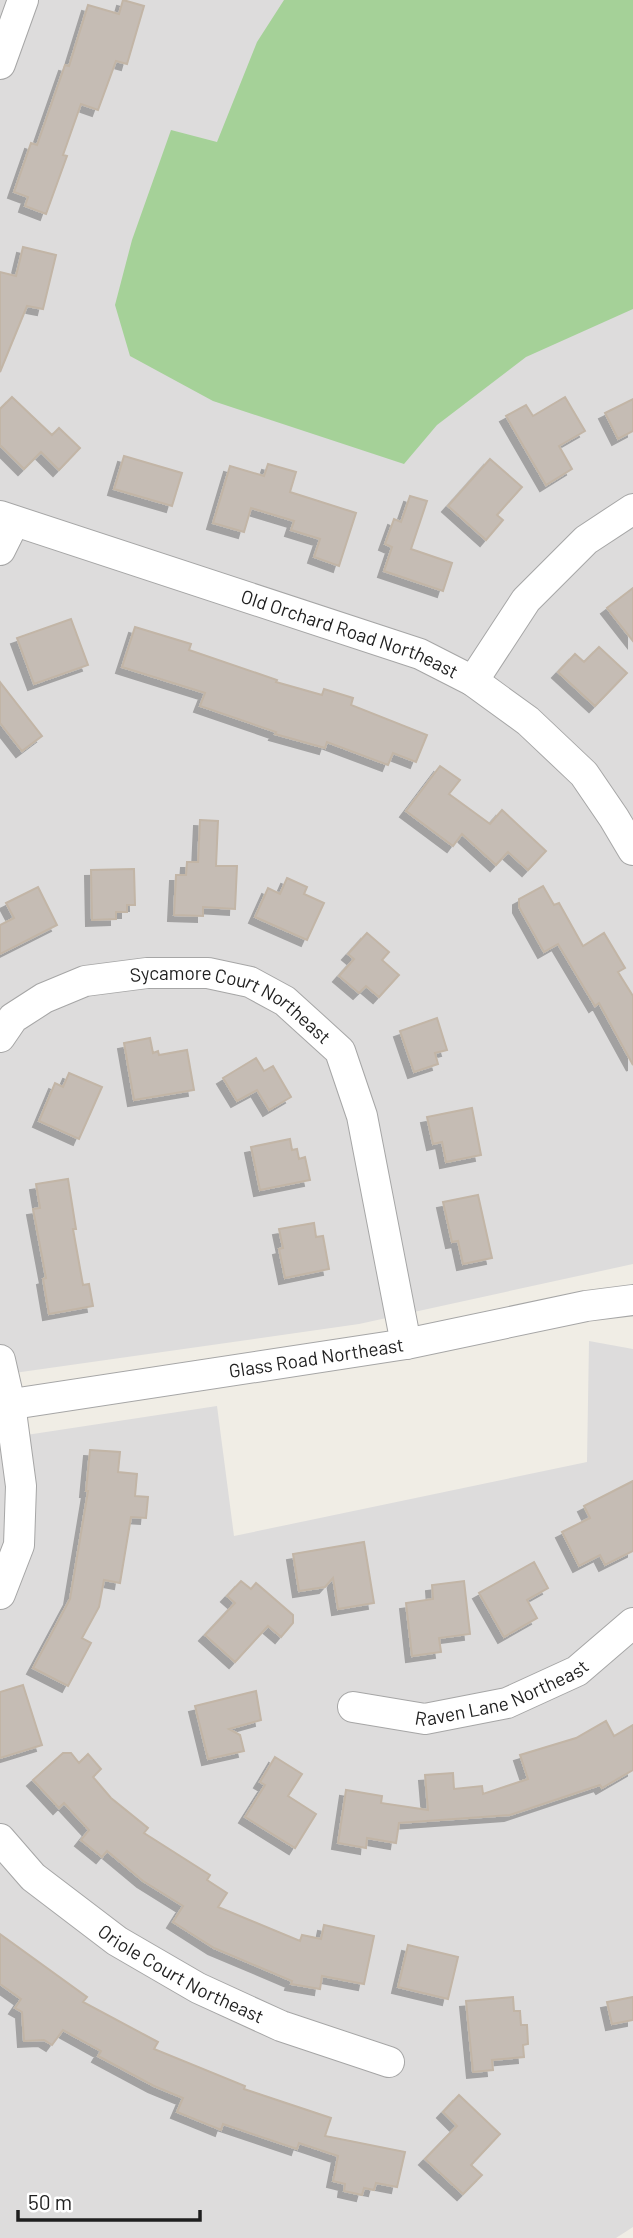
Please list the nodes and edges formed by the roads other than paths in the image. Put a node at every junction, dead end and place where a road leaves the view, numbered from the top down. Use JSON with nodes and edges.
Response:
{"nodes":[{"id":1,"x":23,"y":0,"type":"edge"},
{"id":2,"x":0,"y":64,"type":"edge"},
{"id":3,"x":633,"y":509,"type":"edge"},
{"id":4,"x":7,"y":519,"type":"edge"},
{"id":5,"x":0,"y":550,"type":"edge"},
{"id":6,"x":473,"y":681,"type":"junction"},
{"id":7,"x":633,"y":850,"type":"edge"},
{"id":8,"x":0,"y":1037,"type":"edge"},
{"id":9,"x":633,"y":1300,"type":"edge"},
{"id":10,"x":406,"y":1344,"type":"junction"},
{"id":11,"x":0,"y":1360,"type":"edge"},
{"id":12,"x":5,"y":1405,"type":"edge"},
{"id":13,"x":0,"y":1594,"type":"edge"},
{"id":14,"x":633,"y":1623,"type":"edge"},
{"id":15,"x":353,"y":1707,"type":"dead end"},
{"id":16,"x":0,"y":1839,"type":"edge"},
{"id":17,"x":389,"y":2062,"type":"dead end"}],
"edges":[{"from":1,"to":2,"type":"street"},
{"from":3,"to":6,"type":"street"},
{"from":4,"to":5,"type":"street"},
{"from":4,"to":6,"type":"street","name":"Old Orchard Road Northeast"},
{"from":6,"to":7,"type":"street","name":"Old Orchard Road Northeast"},
{"from":8,"to":10,"type":"street","name":"Sycamore Court Northeast"},
{"from":9,"to":10,"type":"street","name":"Glass Road Northeast"},
{"from":10,"to":12,"type":"street","name":"Glass Road Northeast"},
{"from":11,"to":12,"type":"street"},
{"from":12,"to":13,"type":"street"},
{"from":14,"to":15,"type":"street","name":"Raven Lane Northeast"},
{"from":16,"to":17,"type":"street","name":"Oriole Court Northeast"}]}
